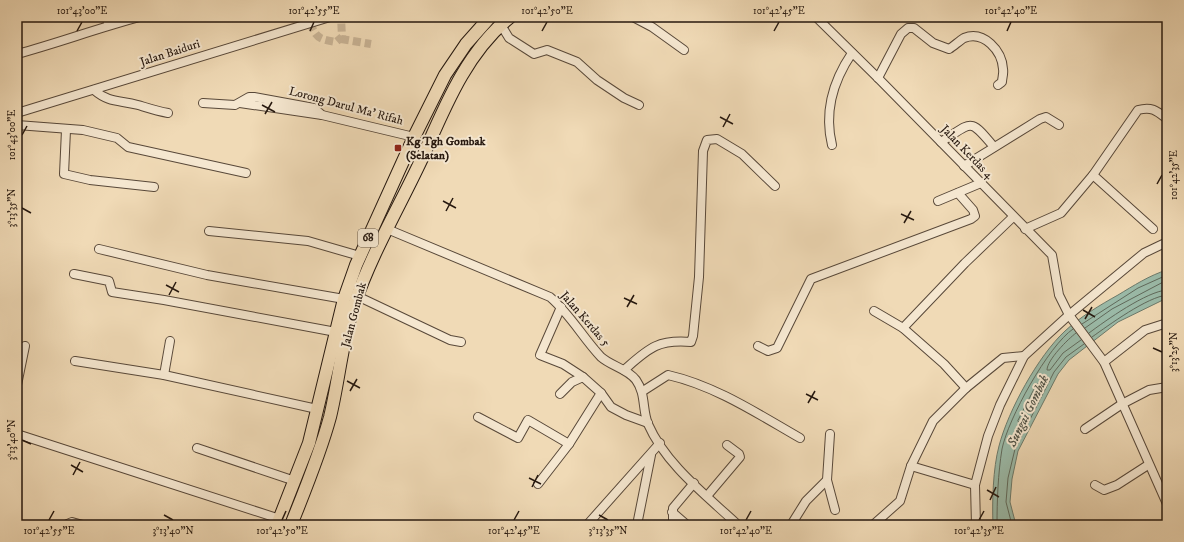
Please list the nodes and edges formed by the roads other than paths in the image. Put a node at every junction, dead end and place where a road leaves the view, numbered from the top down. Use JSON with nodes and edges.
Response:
{"nodes":[{"id":1,"x":140,"y":17,"type":"edge"},
{"id":2,"x":330,"y":17,"type":"edge"},
{"id":3,"x":490,"y":17,"type":"edge"},
{"id":4,"x":633,"y":17,"type":"edge"},
{"id":5,"x":816,"y":17,"type":"edge"},
{"id":6,"x":107,"y":21,"type":"edge"},
{"id":7,"x":505,"y":21,"type":"edge"},
{"id":8,"x":684,"y":50,"type":"dead end"},
{"id":9,"x":852,"y":53,"type":"junction"},
{"id":10,"x":17,"y":54,"type":"edge"},
{"id":11,"x":878,"y":78,"type":"junction"},
{"id":12,"x":998,"y":84,"type":"dead end"},
{"id":13,"x":94,"y":90,"type":"junction"},
{"id":14,"x":203,"y":103,"type":"dead end"},
{"id":15,"x":638,"y":105,"type":"dead end"},
{"id":16,"x":168,"y":113,"type":"dead end"},
{"id":17,"x":17,"y":114,"type":"edge"},
{"id":18,"x":1167,"y":119,"type":"edge"},
{"id":19,"x":17,"y":125,"type":"edge"},
{"id":20,"x":1060,"y":125,"type":"dead end"},
{"id":21,"x":66,"y":130,"type":"junction"},
{"id":22,"x":414,"y":137,"type":"junction"},
{"id":23,"x":941,"y":142,"type":"junction"},
{"id":24,"x":832,"y":145,"type":"dead end"},
{"id":25,"x":994,"y":147,"type":"junction"},
{"id":26,"x":964,"y":166,"type":"junction"},
{"id":27,"x":246,"y":173,"type":"dead end"},
{"id":28,"x":1093,"y":175,"type":"junction"},
{"id":29,"x":981,"y":183,"type":"junction"},
{"id":30,"x":775,"y":186,"type":"dead end"},
{"id":31,"x":154,"y":187,"type":"dead end"},
{"id":32,"x":958,"y":193,"type":"junction"},
{"id":33,"x":938,"y":201,"type":"dead end"},
{"id":34,"x":1013,"y":217,"type":"junction"},
{"id":35,"x":387,"y":229,"type":"junction"},
{"id":36,"x":1025,"y":229,"type":"junction"},
{"id":37,"x":1153,"y":229,"type":"dead end"},
{"id":38,"x":209,"y":231,"type":"dead end"},
{"id":39,"x":1167,"y":242,"type":"edge"},
{"id":40,"x":99,"y":249,"type":"dead end"},
{"id":41,"x":360,"y":256,"type":"junction"},
{"id":42,"x":74,"y":274,"type":"dead end"},
{"id":43,"x":357,"y":296,"type":"junction"},
{"id":44,"x":344,"y":299,"type":"junction"},
{"id":45,"x":560,"y":306,"type":"junction"},
{"id":46,"x":874,"y":311,"type":"dead end"},
{"id":47,"x":1071,"y":317,"type":"junction"},
{"id":48,"x":1167,"y":323,"type":"edge"},
{"id":49,"x":903,"y":328,"type":"junction"},
{"id":50,"x":336,"y":332,"type":"junction"},
{"id":51,"x":170,"y":341,"type":"dead end"},
{"id":52,"x":462,"y":342,"type":"dead end"},
{"id":53,"x":25,"y":346,"type":"dead end"},
{"id":54,"x":758,"y":346,"type":"dead end"},
{"id":55,"x":1024,"y":356,"type":"junction"},
{"id":56,"x":75,"y":361,"type":"dead end"},
{"id":57,"x":1104,"y":362,"type":"junction"},
{"id":58,"x":624,"y":370,"type":"junction"},
{"id":59,"x":164,"y":375,"type":"junction"},
{"id":60,"x":582,"y":377,"type":"junction"},
{"id":61,"x":17,"y":385,"type":"edge"},
{"id":62,"x":1167,"y":387,"type":"edge"},
{"id":63,"x":966,"y":388,"type":"junction"},
{"id":64,"x":601,"y":392,"type":"junction"},
{"id":65,"x":643,"y":392,"type":"junction"},
{"id":66,"x":560,"y":394,"type":"dead end"},
{"id":67,"x":1122,"y":404,"type":"junction"},
{"id":68,"x":317,"y":409,"type":"junction"},
{"id":69,"x":478,"y":417,"type":"dead end"},
{"id":70,"x":648,"y":423,"type":"junction"},
{"id":71,"x":1085,"y":429,"type":"dead end"},
{"id":72,"x":17,"y":434,"type":"edge"},
{"id":73,"x":830,"y":434,"type":"dead end"},
{"id":74,"x":800,"y":438,"type":"dead end"},
{"id":75,"x":660,"y":443,"type":"junction"},
{"id":76,"x":569,"y":444,"type":"junction"},
{"id":77,"x":726,"y":445,"type":"dead end"},
{"id":78,"x":197,"y":448,"type":"dead end"},
{"id":79,"x":651,"y":454,"type":"junction"},
{"id":80,"x":1148,"y":465,"type":"junction"},
{"id":81,"x":911,"y":466,"type":"junction"},
{"id":82,"x":827,"y":480,"type":"junction"},
{"id":83,"x":295,"y":481,"type":"junction"},
{"id":84,"x":694,"y":483,"type":"junction"},
{"id":85,"x":538,"y":484,"type":"dead end"},
{"id":86,"x":975,"y":485,"type":"junction"},
{"id":87,"x":1095,"y":485,"type":"dead end"},
{"id":88,"x":707,"y":496,"type":"junction"},
{"id":89,"x":1167,"y":504,"type":"edge"},
{"id":90,"x":835,"y":510,"type":"dead end"},
{"id":91,"x":672,"y":512,"type":"junction"},
{"id":92,"x":279,"y":522,"type":"edge"},
{"id":93,"x":65,"y":525,"type":"edge"},
{"id":94,"x":83,"y":525,"type":"edge"},
{"id":95,"x":291,"y":525,"type":"edge"},
{"id":96,"x":587,"y":525,"type":"edge"},
{"id":97,"x":637,"y":525,"type":"edge"},
{"id":98,"x":673,"y":525,"type":"edge"},
{"id":99,"x":687,"y":525,"type":"edge"},
{"id":100,"x":738,"y":525,"type":"edge"},
{"id":101,"x":791,"y":525,"type":"edge"},
{"id":102,"x":873,"y":525,"type":"edge"},
{"id":103,"x":976,"y":525,"type":"edge"}],
"edges":[{"from":1,"to":6,"type":"street"},
{"from":2,"to":13,"type":"street","name":"Jalan Baiduri"},
{"from":3,"to":22,"type":"main road","name":"Jalan Gombak","number":"68"},
{"from":4,"to":8,"type":"street"},
{"from":5,"to":9,"type":"street","name":"Jalan Kerdas 4"},
{"from":6,"to":10,"type":"street"},
{"from":7,"to":15,"type":"street"},
{"from":7,"to":35,"type":"main road","name":"Jalan Gombak","number":"68"},
{"from":9,"to":11,"type":"street","name":"Jalan Kerdas 4"},
{"from":9,"to":24,"type":"street"},
{"from":11,"to":12,"type":"street"},
{"from":11,"to":23,"type":"street","name":"Jalan Kerdas 4"},
{"from":13,"to":16,"type":"street"},
{"from":13,"to":17,"type":"street","name":"Jalan Baiduri"},
{"from":14,"to":22,"type":"street","name":"Lorong Darul Ma' Rifah"},
{"from":18,"to":28,"type":"street"},
{"from":19,"to":21,"type":"street"},
{"from":20,"to":25,"type":"street"},
{"from":21,"to":27,"type":"street"},
{"from":21,"to":31,"type":"street"},
{"from":22,"to":41,"type":"main road","name":"Jalan Gombak","number":"68"},
{"from":23,"to":25,"type":"street"},
{"from":23,"to":26,"type":"street","name":"Jalan Kerdas 4"},
{"from":25,"to":26,"type":"street"},
{"from":26,"to":29,"type":"street","name":"Jalan Kerdas 4"},
{"from":28,"to":36,"type":"street"},
{"from":28,"to":37,"type":"street"},
{"from":29,"to":32,"type":"street"},
{"from":29,"to":34,"type":"street","name":"Jalan Kerdas 4"},
{"from":30,"to":58,"type":"street"},
{"from":32,"to":33,"type":"street"},
{"from":32,"to":54,"type":"street"},
{"from":34,"to":36,"type":"street","name":"Jalan Kerdas 4"},
{"from":34,"to":49,"type":"street"},
{"from":35,"to":43,"type":"main road","name":"Jalan Gombak","number":"68"},
{"from":35,"to":45,"type":"street","name":"Jalan Kerdas 5"},
{"from":36,"to":47,"type":"street","name":"Jalan Kerdas 4"},
{"from":38,"to":41,"type":"street"},
{"from":39,"to":47,"type":"street"},
{"from":40,"to":44,"type":"street"},
{"from":41,"to":44,"type":"main road","name":"Jalan Gombak","number":"68"},
{"from":42,"to":50,"type":"street"},
{"from":43,"to":52,"type":"street"},
{"from":43,"to":95,"type":"main road","name":"Jalan Gombak","number":"68"},
{"from":44,"to":50,"type":"main road","name":"Jalan Gombak","number":"68"},
{"from":45,"to":58,"type":"street","name":"Jalan Kerdas 5"},
{"from":45,"to":60,"type":"street"},
{"from":46,"to":49,"type":"street"},
{"from":47,"to":55,"type":"street"},
{"from":47,"to":57,"type":"street","name":"Jalan Kerdas 4"},
{"from":48,"to":57,"type":"street"},
{"from":49,"to":63,"type":"street"},
{"from":50,"to":68,"type":"main road","name":"Jalan Gombak","number":"68"},
{"from":51,"to":59,"type":"street"},
{"from":53,"to":61,"type":"street"},
{"from":55,"to":63,"type":"street"},
{"from":55,"to":86,"type":"street"},
{"from":56,"to":59,"type":"street"},
{"from":57,"to":67,"type":"street","name":"Jalan Kerdas 4"},
{"from":58,"to":65,"type":"street","name":"Jalan Kerdas 5"},
{"from":59,"to":68,"type":"street"},
{"from":60,"to":64,"type":"street"},
{"from":60,"to":66,"type":"street"},
{"from":62,"to":67,"type":"street"},
{"from":63,"to":81,"type":"street"},
{"from":64,"to":70,"type":"street"},
{"from":64,"to":76,"type":"street"},
{"from":65,"to":70,"type":"street","name":"Jalan Kerdas 5"},
{"from":65,"to":74,"type":"street"},
{"from":67,"to":71,"type":"street"},
{"from":67,"to":80,"type":"street","name":"Jalan Kerdas 4"},
{"from":68,"to":83,"type":"main road","name":"Jalan Gombak","number":"68"},
{"from":69,"to":76,"type":"street"},
{"from":70,"to":75,"type":"street","name":"Jalan Kerdas 5"},
{"from":72,"to":92,"type":"street"},
{"from":73,"to":82,"type":"street"},
{"from":75,"to":79,"type":"street"},
{"from":75,"to":84,"type":"street","name":"Jalan Kerdas 5"},
{"from":76,"to":85,"type":"street"},
{"from":77,"to":88,"type":"street"},
{"from":78,"to":83,"type":"street"},
{"from":79,"to":96,"type":"street"},
{"from":79,"to":97,"type":"street"},
{"from":80,"to":87,"type":"street"},
{"from":80,"to":89,"type":"street","name":"Jalan Kerdas 4"},
{"from":81,"to":86,"type":"street"},
{"from":81,"to":102,"type":"street"},
{"from":82,"to":90,"type":"street"},
{"from":82,"to":101,"type":"street"},
{"from":83,"to":92,"type":"main road","name":"Jalan Gombak","number":"68"},
{"from":84,"to":88,"type":"street","name":"Jalan Kerdas 5"},
{"from":84,"to":91,"type":"street"},
{"from":86,"to":103,"type":"street"},
{"from":88,"to":100,"type":"street","name":"Jalan Kerdas 5"},
{"from":91,"to":98,"type":"street"},
{"from":91,"to":99,"type":"street"},
{"from":93,"to":94,"type":"street"}]}
